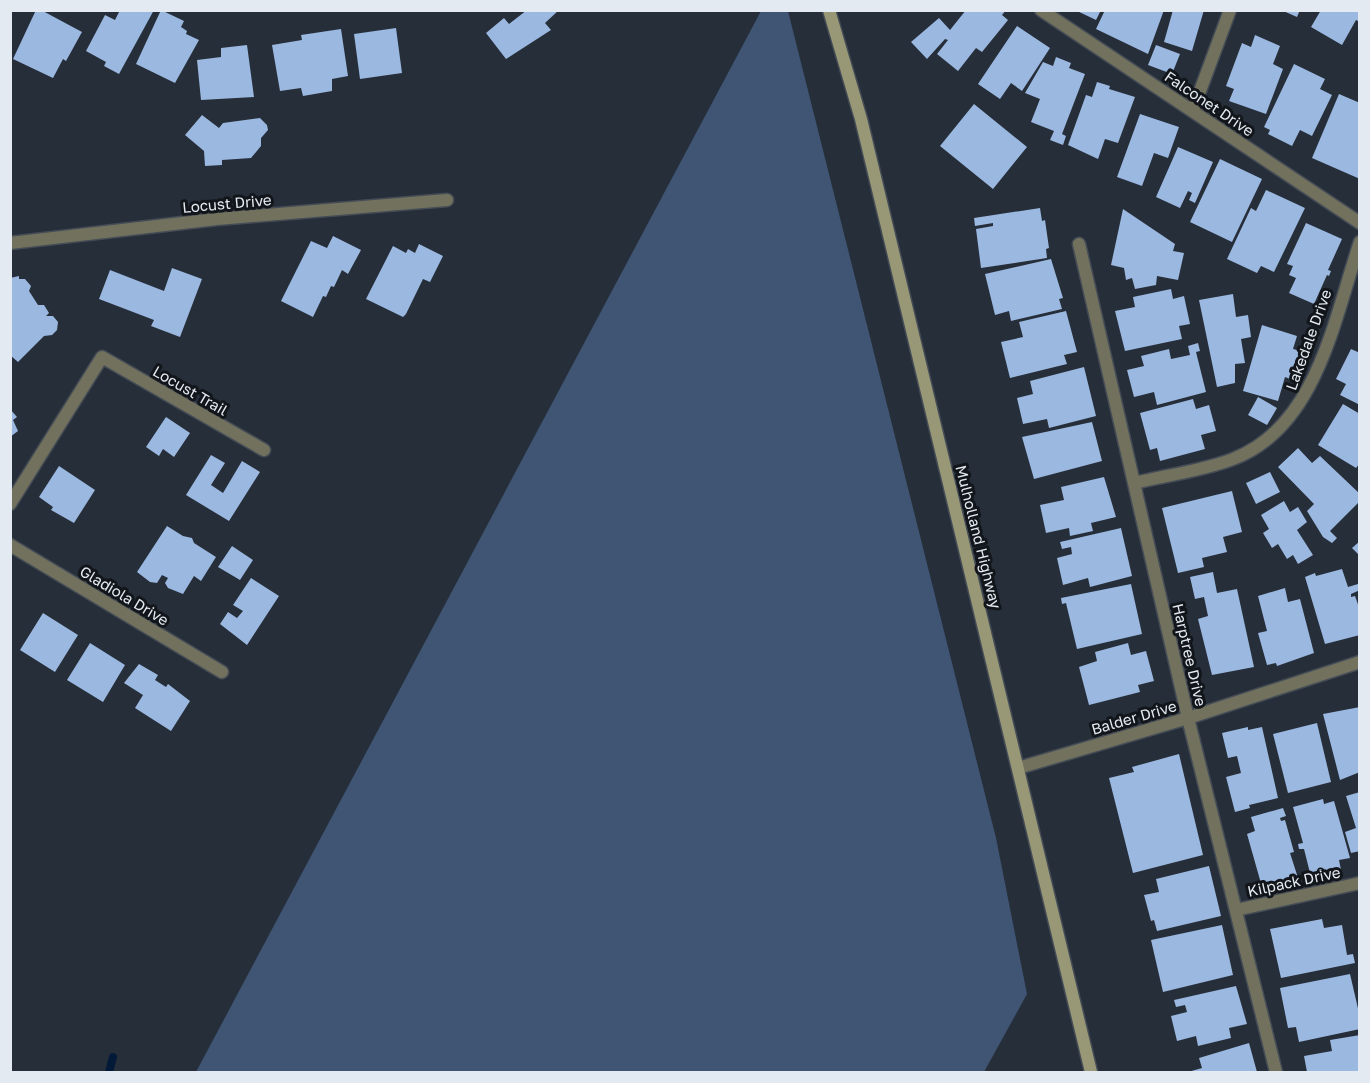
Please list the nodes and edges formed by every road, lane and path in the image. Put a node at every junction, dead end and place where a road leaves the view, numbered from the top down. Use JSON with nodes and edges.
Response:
{"nodes":[{"id":1,"x":829,"y":10,"type":"edge"},
{"id":2,"x":1041,"y":10,"type":"edge"},
{"id":3,"x":1230,"y":10,"type":"edge"},
{"id":4,"x":1193,"y":110,"type":"junction"},
{"id":5,"x":447,"y":200,"type":"dead end"},
{"id":6,"x":1359,"y":223,"type":"edge"},
{"id":7,"x":1359,"y":242,"type":"edge"},
{"id":8,"x":10,"y":243,"type":"edge"},
{"id":9,"x":1079,"y":244,"type":"dead end"},
{"id":10,"x":264,"y":450,"type":"dead end"},
{"id":11,"x":1135,"y":483,"type":"junction"},
{"id":12,"x":10,"y":504,"type":"edge"},
{"id":13,"x":10,"y":545,"type":"edge"},
{"id":14,"x":1359,"y":662,"type":"edge"},
{"id":15,"x":222,"y":672,"type":"dead end"},
{"id":16,"x":1188,"y":718,"type":"junction"},
{"id":17,"x":1018,"y":768,"type":"junction"},
{"id":18,"x":1359,"y":883,"type":"edge"},
{"id":19,"x":1236,"y":910,"type":"junction"},
{"id":20,"x":1092,"y":1072,"type":"edge"},
{"id":21,"x":1276,"y":1072,"type":"edge"}],
"edges":[{"from":1,"to":17,"type":"main road","name":"Mulholland Highway"},
{"from":2,"to":4,"type":"street","name":"Falconet Drive"},
{"from":3,"to":4,"type":"street"},
{"from":4,"to":6,"type":"street","name":"Falconet Drive"},
{"from":5,"to":8,"type":"street","name":"Locust Drive"},
{"from":7,"to":11,"type":"street","name":"Lakedale Drive"},
{"from":9,"to":11,"type":"street","name":"Harptree Drive"},
{"from":10,"to":12,"type":"street","name":"Locust Trail"},
{"from":11,"to":16,"type":"street","name":"Harptree Drive"},
{"from":13,"to":15,"type":"street","name":"Gladiola Drive"},
{"from":14,"to":16,"type":"street","name":"Balder Drive"},
{"from":16,"to":17,"type":"street","name":"Balder Drive"},
{"from":16,"to":19,"type":"street","name":"Harptree Drive"},
{"from":17,"to":20,"type":"main road","name":"Mulholland Highway"},
{"from":18,"to":19,"type":"street","name":"Kilpack Drive"},
{"from":19,"to":21,"type":"street","name":"Harptree Drive"}]}
